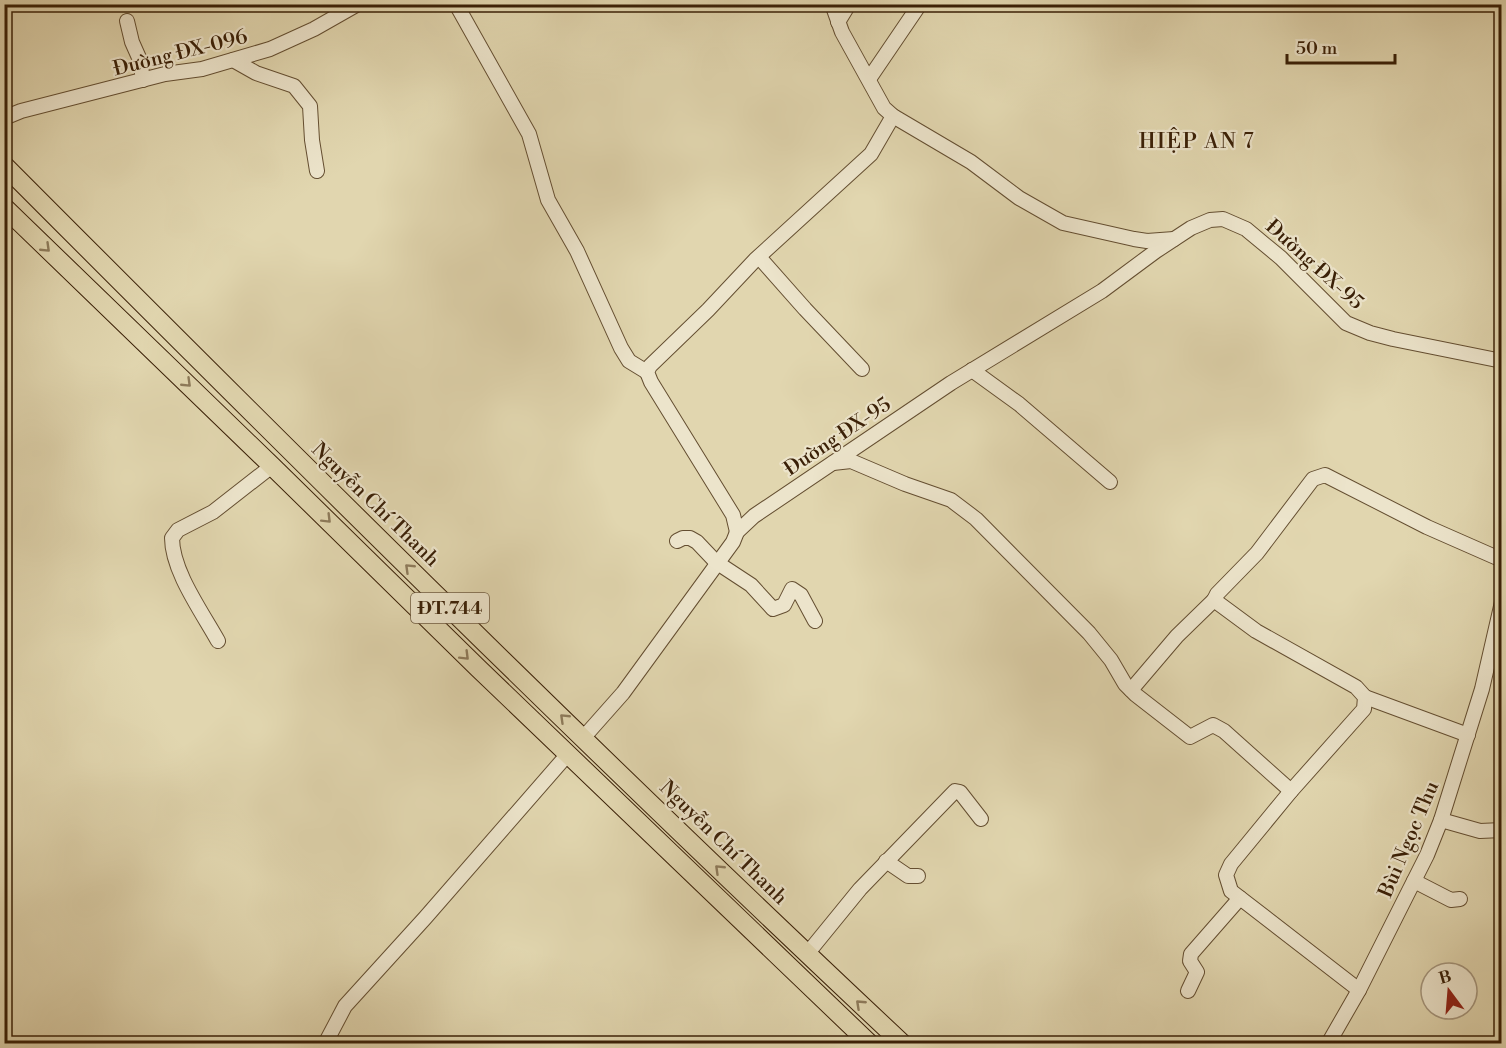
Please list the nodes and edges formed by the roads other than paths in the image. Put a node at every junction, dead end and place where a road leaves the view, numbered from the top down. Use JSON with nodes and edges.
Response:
{"nodes":[{"id":1,"x":358,"y":4,"type":"edge"},
{"id":2,"x":456,"y":4,"type":"edge"},
{"id":3,"x":832,"y":4,"type":"edge"},
{"id":4,"x":849,"y":4,"type":"edge"},
{"id":5,"x":920,"y":4,"type":"edge"},
{"id":6,"x":127,"y":21,"type":"dead end"},
{"id":7,"x":838,"y":22,"type":"junction"},
{"id":8,"x":233,"y":60,"type":"junction"},
{"id":9,"x":869,"y":79,"type":"junction"},
{"id":10,"x":143,"y":80,"type":"junction"},
{"id":11,"x":893,"y":116,"type":"junction"},
{"id":12,"x":4,"y":118,"type":"edge"},
{"id":13,"x":4,"y":165,"type":"edge"},
{"id":14,"x":317,"y":171,"type":"dead end"},
{"id":15,"x":4,"y":207,"type":"edge"},
{"id":16,"x":1177,"y":238,"type":"junction"},
{"id":17,"x":759,"y":257,"type":"junction"},
{"id":18,"x":1502,"y":361,"type":"edge"},
{"id":19,"x":862,"y":369,"type":"dead end"},
{"id":20,"x":972,"y":370,"type":"junction"},
{"id":21,"x":647,"y":372,"type":"junction"},
{"id":22,"x":831,"y":464,"type":"junction"},
{"id":23,"x":272,"y":466,"type":"junction"},
{"id":24,"x":1110,"y":482,"type":"dead end"},
{"id":25,"x":737,"y":532,"type":"junction"},
{"id":26,"x":677,"y":541,"type":"dead end"},
{"id":27,"x":1502,"y":560,"type":"edge"},
{"id":28,"x":716,"y":562,"type":"junction"},
{"id":29,"x":1214,"y":600,"type":"junction"},
{"id":30,"x":1502,"y":602,"type":"edge"},
{"id":31,"x":815,"y":621,"type":"dead end"},
{"id":32,"x":218,"y":641,"type":"dead end"},
{"id":33,"x":1131,"y":690,"type":"junction"},
{"id":34,"x":1365,"y":697,"type":"junction"},
{"id":35,"x":1468,"y":735,"type":"junction"},
{"id":36,"x":584,"y":737,"type":"junction"},
{"id":37,"x":568,"y":754,"type":"junction"},
{"id":38,"x":1291,"y":790,"type":"junction"},
{"id":39,"x":981,"y":819,"type":"dead end"},
{"id":40,"x":1441,"y":820,"type":"junction"},
{"id":41,"x":1502,"y":830,"type":"edge"},
{"id":42,"x":886,"y":861,"type":"junction"},
{"id":43,"x":918,"y":876,"type":"dead end"},
{"id":44,"x":1414,"y":881,"type":"junction"},
{"id":45,"x":1240,"y":898,"type":"junction"},
{"id":46,"x":1460,"y":899,"type":"dead end"},
{"id":47,"x":807,"y":954,"type":"junction"},
{"id":48,"x":793,"y":971,"type":"junction"},
{"id":49,"x":1359,"y":990,"type":"junction"},
{"id":50,"x":1188,"y":991,"type":"dead end"},
{"id":51,"x":325,"y":1044,"type":"edge"},
{"id":52,"x":870,"y":1044,"type":"edge"},
{"id":53,"x":903,"y":1044,"type":"edge"},
{"id":54,"x":1328,"y":1044,"type":"edge"}],
"edges":[{"from":1,"to":8,"type":"street","name":"Đường ĐX-096"},
{"from":2,"to":21,"type":"street"},
{"from":3,"to":7,"type":"street","name":"Đường ĐX-95"},
{"from":4,"to":7,"type":"street"},
{"from":5,"to":9,"type":"street"},
{"from":6,"to":10,"type":"street"},
{"from":7,"to":9,"type":"street","name":"Đường ĐX-95"},
{"from":8,"to":10,"type":"street","name":"Đường ĐX-096"},
{"from":8,"to":14,"type":"street"},
{"from":9,"to":11,"type":"street","name":"Đường ĐX-95"},
{"from":10,"to":12,"type":"street","name":"Đường ĐX-096"},
{"from":11,"to":16,"type":"street","name":"Đường ĐX-95"},
{"from":11,"to":17,"type":"street"},
{"from":36,"to":13,"type":"main road","name":"Nguyễn Chí Thanh","number":"ĐT.744","one_way":true},
{"from":15,"to":23,"type":"main road","number":"ĐT.744","one_way":true},
{"from":16,"to":18,"type":"street","name":"Đường ĐX-95"},
{"from":16,"to":20,"type":"street","name":"Đường ĐX-95"},
{"from":17,"to":19,"type":"street"},
{"from":17,"to":21,"type":"street"},
{"from":20,"to":22,"type":"street","name":"Đường ĐX-95"},
{"from":20,"to":24,"type":"street"},
{"from":21,"to":25,"type":"street"},
{"from":22,"to":25,"type":"street","name":"Đường ĐX-95"},
{"from":22,"to":33,"type":"street"},
{"from":23,"to":32,"type":"street"},
{"from":23,"to":37,"type":"main road","number":"ĐT.744","one_way":true},
{"from":25,"to":28,"type":"street","name":"Đường ĐX-95"},
{"from":26,"to":28,"type":"street"},
{"from":27,"to":29,"type":"street"},
{"from":28,"to":31,"type":"street"},
{"from":28,"to":36,"type":"street","name":"Đường ĐX-95"},
{"from":29,"to":33,"type":"street"},
{"from":29,"to":34,"type":"street"},
{"from":30,"to":35,"type":"street","name":"Bùi Ngọc Thu"},
{"from":33,"to":38,"type":"street"},
{"from":34,"to":35,"type":"street"},
{"from":34,"to":38,"type":"street"},
{"from":35,"to":40,"type":"street","name":"Bùi Ngọc Thu"},
{"from":36,"to":37,"type":"main road"},
{"from":47,"to":36,"type":"main road","name":"Nguyễn Chí Thanh","number":"ĐT.744","one_way":true},
{"from":37,"to":48,"type":"main road","number":"ĐT.744"},
{"from":37,"to":51,"type":"street"},
{"from":38,"to":45,"type":"street"},
{"from":39,"to":42,"type":"street"},
{"from":40,"to":41,"type":"street"},
{"from":40,"to":44,"type":"street","name":"Bùi Ngọc Thu"},
{"from":42,"to":43,"type":"street"},
{"from":42,"to":47,"type":"street"},
{"from":44,"to":46,"type":"street"},
{"from":44,"to":49,"type":"street","name":"Bùi Ngọc Thu"},
{"from":45,"to":49,"type":"street"},
{"from":45,"to":50,"type":"street"},
{"from":47,"to":48,"type":"main road"},
{"from":53,"to":47,"type":"main road","name":"Nguyễn Chí Thanh","number":"ĐT.744","one_way":true},
{"from":48,"to":52,"type":"main road","number":"ĐT.744"},
{"from":49,"to":54,"type":"street","name":"Bùi Ngọc Thu"}]}
